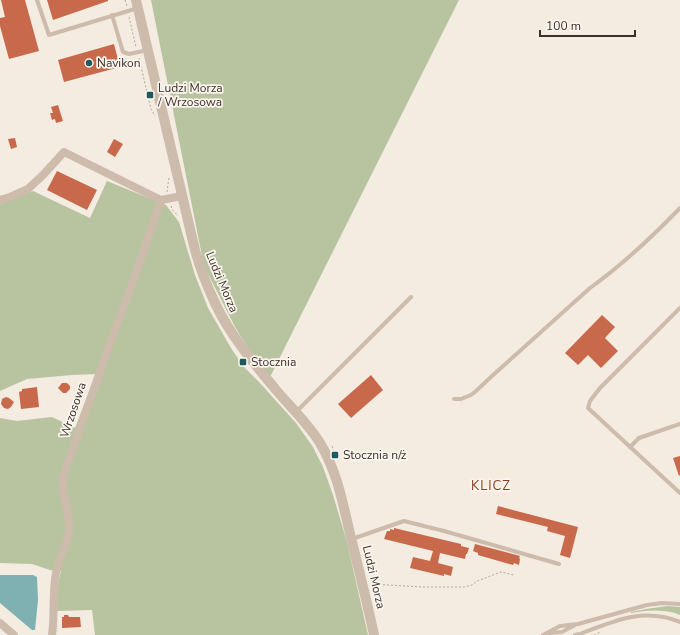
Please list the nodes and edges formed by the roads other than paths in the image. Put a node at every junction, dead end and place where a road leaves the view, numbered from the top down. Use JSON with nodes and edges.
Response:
{"nodes":[{"id":1,"x":37,"y":0,"type":"edge"},
{"id":2,"x":137,"y":4,"type":"edge"},
{"id":3,"x":112,"y":15,"type":"junction"},
{"id":4,"x":148,"y":49,"type":"junction"},
{"id":5,"x":182,"y":196,"type":"junction"},
{"id":6,"x":0,"y":200,"type":"edge"},
{"id":7,"x":165,"y":200,"type":"junction"},
{"id":8,"x":680,"y":208,"type":"edge"},
{"id":9,"x":411,"y":297,"type":"dead end"},
{"id":10,"x":680,"y":308,"type":"edge"},
{"id":11,"x":454,"y":399,"type":"dead end"},
{"id":12,"x":296,"y":412,"type":"junction"},
{"id":13,"x":680,"y":424,"type":"edge"},
{"id":14,"x":630,"y":447,"type":"junction"},
{"id":15,"x":680,"y":492,"type":"edge"},
{"id":16,"x":352,"y":539,"type":"junction"},
{"id":17,"x":559,"y":564,"type":"dead end"},
{"id":18,"x":680,"y":604,"type":"edge"},
{"id":19,"x":680,"y":622,"type":"edge"},
{"id":20,"x":0,"y":623,"type":"edge"},
{"id":21,"x":545,"y":634,"type":"edge"},
{"id":22,"x":14,"y":635,"type":"edge"},
{"id":23,"x":52,"y":635,"type":"edge"},
{"id":24,"x":374,"y":635,"type":"edge"},
{"id":25,"x":578,"y":635,"type":"edge"}],
"edges":[{"from":1,"to":3,"type":"lane"},
{"from":2,"to":3,"type":"lane"},
{"from":2,"to":4,"type":"street","name":"Ludzi Morza"},
{"from":3,"to":4,"type":"lane"},
{"from":4,"to":5,"type":"street","name":"Ludzi Morza"},
{"from":5,"to":7,"type":"street"},
{"from":5,"to":12,"type":"street","name":"Ludzi Morza"},
{"from":6,"to":7,"type":"street"},
{"from":7,"to":23,"type":"street","name":"Wrzosowa"},
{"from":8,"to":11,"type":"lane"},
{"from":9,"to":12,"type":"lane"},
{"from":10,"to":14,"type":"lane"},
{"from":12,"to":16,"type":"street","name":"Ludzi Morza"},
{"from":13,"to":14,"type":"lane"},
{"from":14,"to":15,"type":"lane"},
{"from":16,"to":17,"type":"lane"},
{"from":16,"to":24,"type":"street","name":"Ludzi Morza"},
{"from":18,"to":21,"type":"lane"},
{"from":19,"to":25,"type":"lane"},
{"from":20,"to":22,"type":"street"}]}
